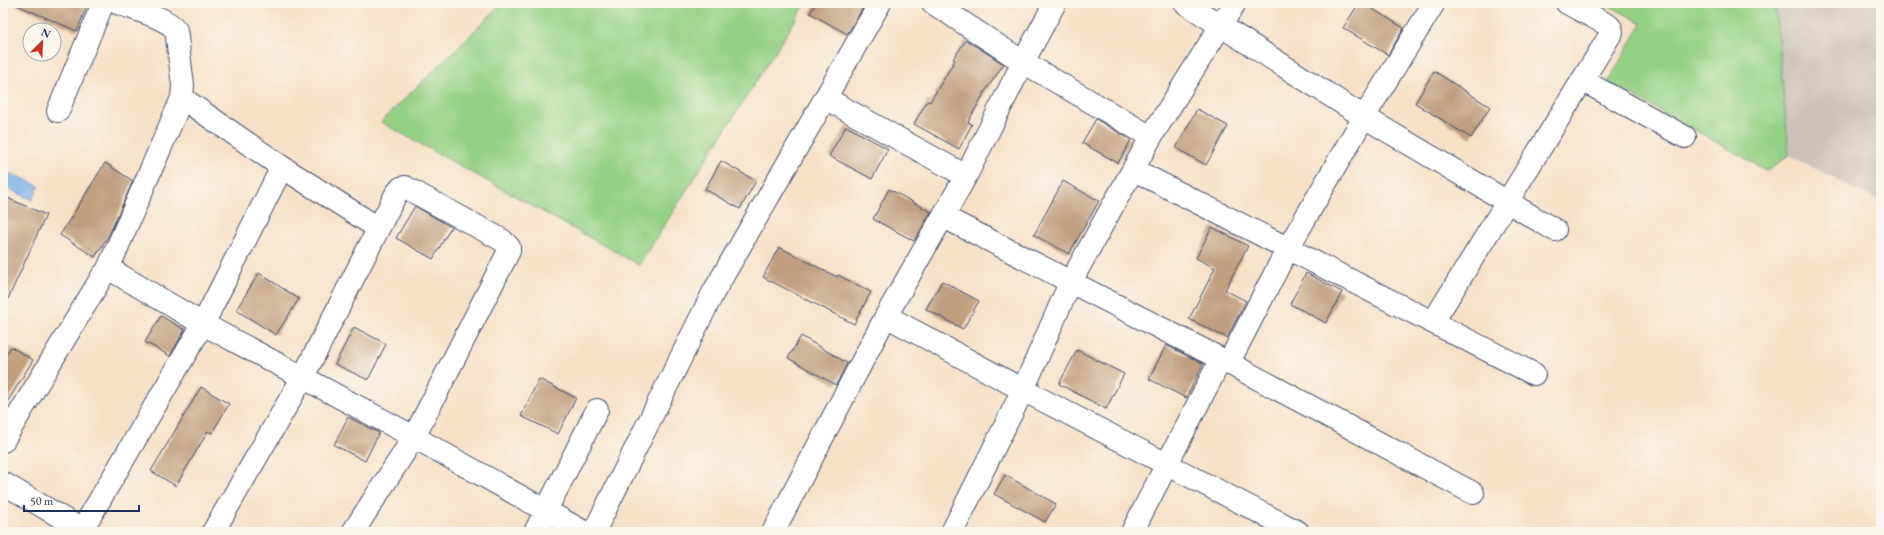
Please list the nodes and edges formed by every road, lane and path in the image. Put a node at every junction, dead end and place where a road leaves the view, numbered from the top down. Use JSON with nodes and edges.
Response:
{"nodes":[{"id":1,"x":103,"y":3,"type":"edge"},
{"id":2,"x":117,"y":3,"type":"edge"},
{"id":3,"x":880,"y":3,"type":"edge"},
{"id":4,"x":933,"y":3,"type":"edge"},
{"id":5,"x":1056,"y":3,"type":"edge"},
{"id":6,"x":1185,"y":3,"type":"edge"},
{"id":7,"x":1234,"y":3,"type":"edge"},
{"id":8,"x":1434,"y":3,"type":"edge"},
{"id":9,"x":1567,"y":3,"type":"edge"},
{"id":10,"x":1221,"y":25,"type":"junction"},
{"id":11,"x":1023,"y":62,"type":"junction"},
{"id":12,"x":1582,"y":80,"type":"junction"},
{"id":13,"x":182,"y":98,"type":"junction"},
{"id":14,"x":825,"y":98,"type":"junction"},
{"id":15,"x":58,"y":111,"type":"dead end"},
{"id":16,"x":1364,"y":117,"type":"junction"},
{"id":17,"x":1151,"y":137,"type":"junction"},
{"id":18,"x":1685,"y":137,"type":"dead end"},
{"id":19,"x":282,"y":167,"type":"junction"},
{"id":20,"x":1134,"y":170,"type":"junction"},
{"id":21,"x":966,"y":176,"type":"junction"},
{"id":22,"x":1507,"y":201,"type":"junction"},
{"id":23,"x":944,"y":217,"type":"junction"},
{"id":24,"x":378,"y":228,"type":"junction"},
{"id":25,"x":1555,"y":230,"type":"dead end"},
{"id":26,"x":1288,"y":248,"type":"junction"},
{"id":27,"x":107,"y":271,"type":"junction"},
{"id":28,"x":1070,"y":283,"type":"junction"},
{"id":29,"x":886,"y":316,"type":"junction"},
{"id":30,"x":1433,"y":322,"type":"junction"},
{"id":31,"x":203,"y":324,"type":"junction"},
{"id":32,"x":1224,"y":362,"type":"junction"},
{"id":33,"x":1534,"y":374,"type":"dead end"},
{"id":34,"x":303,"y":377,"type":"junction"},
{"id":35,"x":1023,"y":390,"type":"junction"},
{"id":36,"x":598,"y":410,"type":"dead end"},
{"id":37,"x":414,"y":437,"type":"junction"},
{"id":38,"x":3,"y":441,"type":"edge"},
{"id":39,"x":1166,"y":465,"type":"junction"},
{"id":40,"x":5,"y":490,"type":"edge"},
{"id":41,"x":1473,"y":493,"type":"dead end"},
{"id":42,"x":547,"y":510,"type":"junction"},
{"id":43,"x":84,"y":531,"type":"edge"},
{"id":44,"x":213,"y":532,"type":"edge"},
{"id":45,"x":353,"y":532,"type":"edge"},
{"id":46,"x":535,"y":532,"type":"edge"},
{"id":47,"x":584,"y":532,"type":"edge"},
{"id":48,"x":594,"y":532,"type":"edge"},
{"id":49,"x":773,"y":532,"type":"edge"},
{"id":50,"x":952,"y":532,"type":"edge"},
{"id":51,"x":1132,"y":532,"type":"edge"},
{"id":52,"x":1298,"y":532,"type":"edge"}],
"edges":[{"from":1,"to":15,"type":"street"},
{"from":2,"to":13,"type":"street"},
{"from":3,"to":14,"type":"street"},
{"from":4,"to":11,"type":"street"},
{"from":5,"to":11,"type":"street"},
{"from":6,"to":10,"type":"street"},
{"from":7,"to":10,"type":"street"},
{"from":8,"to":16,"type":"street"},
{"from":9,"to":12,"type":"street"},
{"from":10,"to":16,"type":"street"},
{"from":10,"to":17,"type":"street"},
{"from":11,"to":17,"type":"street"},
{"from":11,"to":21,"type":"street"},
{"from":12,"to":18,"type":"street"},
{"from":12,"to":22,"type":"street"},
{"from":13,"to":19,"type":"street"},
{"from":13,"to":27,"type":"street"},
{"from":14,"to":21,"type":"street"},
{"from":14,"to":48,"type":"street"},
{"from":16,"to":22,"type":"street"},
{"from":16,"to":26,"type":"street"},
{"from":17,"to":20,"type":"street"},
{"from":19,"to":24,"type":"street"},
{"from":19,"to":31,"type":"street"},
{"from":20,"to":26,"type":"street"},
{"from":20,"to":28,"type":"street"},
{"from":21,"to":23,"type":"street"},
{"from":22,"to":25,"type":"street"},
{"from":22,"to":30,"type":"street"},
{"from":23,"to":28,"type":"street"},
{"from":23,"to":29,"type":"street"},
{"from":24,"to":34,"type":"street"},
{"from":24,"to":37,"type":"street"},
{"from":26,"to":30,"type":"street"},
{"from":26,"to":32,"type":"street"},
{"from":27,"to":31,"type":"street"},
{"from":27,"to":38,"type":"street"},
{"from":28,"to":32,"type":"street"},
{"from":28,"to":35,"type":"street"},
{"from":29,"to":35,"type":"street"},
{"from":29,"to":49,"type":"street"},
{"from":30,"to":33,"type":"street"},
{"from":31,"to":34,"type":"street"},
{"from":31,"to":43,"type":"street"},
{"from":32,"to":39,"type":"street"},
{"from":32,"to":41,"type":"street"},
{"from":34,"to":37,"type":"street"},
{"from":34,"to":44,"type":"street"},
{"from":35,"to":39,"type":"street"},
{"from":35,"to":50,"type":"street"},
{"from":36,"to":42,"type":"street"},
{"from":37,"to":42,"type":"street"},
{"from":37,"to":45,"type":"street"},
{"from":39,"to":51,"type":"street"},
{"from":39,"to":52,"type":"street"},
{"from":40,"to":43,"type":"street"},
{"from":42,"to":46,"type":"street"},
{"from":42,"to":47,"type":"street"}]}
